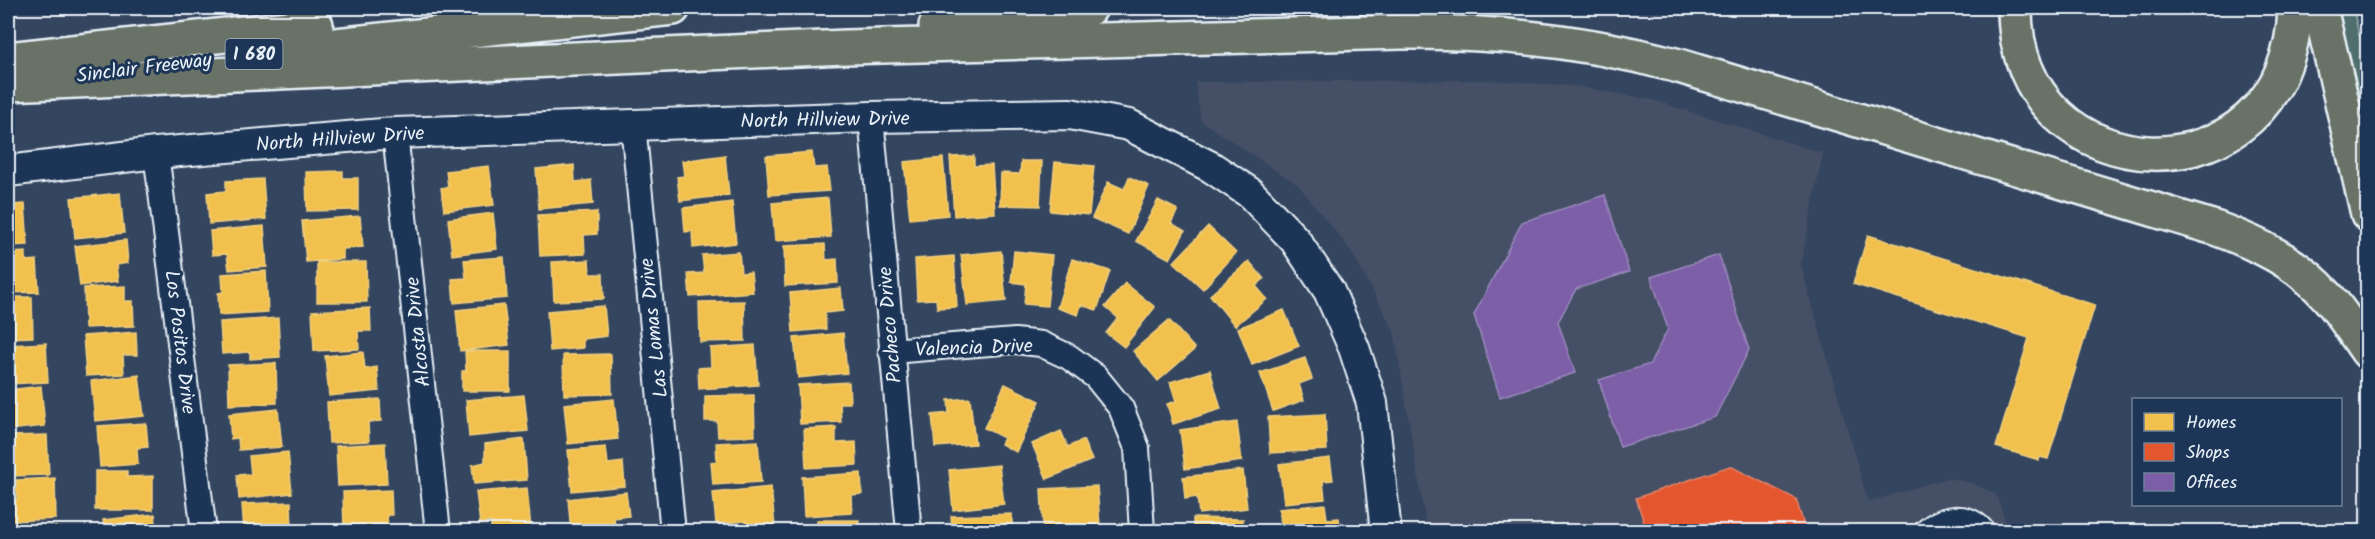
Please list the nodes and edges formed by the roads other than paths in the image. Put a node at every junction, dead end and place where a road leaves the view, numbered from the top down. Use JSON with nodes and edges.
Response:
{"nodes":[{"id":1,"x":477,"y":8,"type":"edge"},
{"id":2,"x":673,"y":8,"type":"edge"},
{"id":3,"x":1090,"y":8,"type":"edge"},
{"id":4,"x":2015,"y":8,"type":"edge"},
{"id":5,"x":2295,"y":8,"type":"edge"},
{"id":6,"x":2320,"y":8,"type":"edge"},
{"id":7,"x":696,"y":54,"type":"junction"},
{"id":8,"x":8,"y":59,"type":"edge"},
{"id":9,"x":8,"y":84,"type":"edge"},
{"id":10,"x":870,"y":117,"type":"junction"},
{"id":11,"x":633,"y":124,"type":"junction"},
{"id":12,"x":395,"y":133,"type":"junction"},
{"id":13,"x":156,"y":153,"type":"junction"},
{"id":14,"x":8,"y":171,"type":"edge"},
{"id":15,"x":2367,"y":214,"type":"edge"},
{"id":16,"x":891,"y":351,"type":"junction"},
{"id":17,"x":2367,"y":352,"type":"edge"},
{"id":18,"x":204,"y":531,"type":"edge"},
{"id":19,"x":438,"y":531,"type":"edge"},
{"id":20,"x":674,"y":531,"type":"edge"},
{"id":21,"x":909,"y":531,"type":"edge"},
{"id":22,"x":1142,"y":531,"type":"edge"},
{"id":23,"x":1386,"y":531,"type":"edge"},
{"id":24,"x":1926,"y":531,"type":"edge"},
{"id":25,"x":1983,"y":531,"type":"edge"}],
"edges":[{"from":1,"to":8,"type":"highway","number":"I 680"},
{"from":2,"to":9,"type":"highway","name":"Sinclair Freeway","number":"I 680"},
{"from":3,"to":7,"type":"highway"},
{"from":4,"to":5,"type":"highway"},
{"from":6,"to":15,"type":"highway"},
{"from":7,"to":9,"type":"highway"},
{"from":7,"to":17,"type":"highway"},
{"from":10,"to":11,"type":"street","name":"North Hillview Drive"},
{"from":10,"to":16,"type":"street","name":"Pacheco Drive"},
{"from":10,"to":23,"type":"street","name":"North Hillview Drive"},
{"from":11,"to":12,"type":"street","name":"North Hillview Drive"},
{"from":11,"to":20,"type":"street","name":"Las Lomas Drive"},
{"from":12,"to":13,"type":"street","name":"North Hillview Drive"},
{"from":12,"to":19,"type":"street","name":"Alcosta Drive"},
{"from":13,"to":14,"type":"street","name":"North Hillview Drive"},
{"from":13,"to":18,"type":"street","name":"Los Positos Drive"},
{"from":16,"to":21,"type":"street","name":"Pacheco Drive"},
{"from":16,"to":22,"type":"street","name":"Valencia Drive"},
{"from":24,"to":25,"type":"street"}]}
